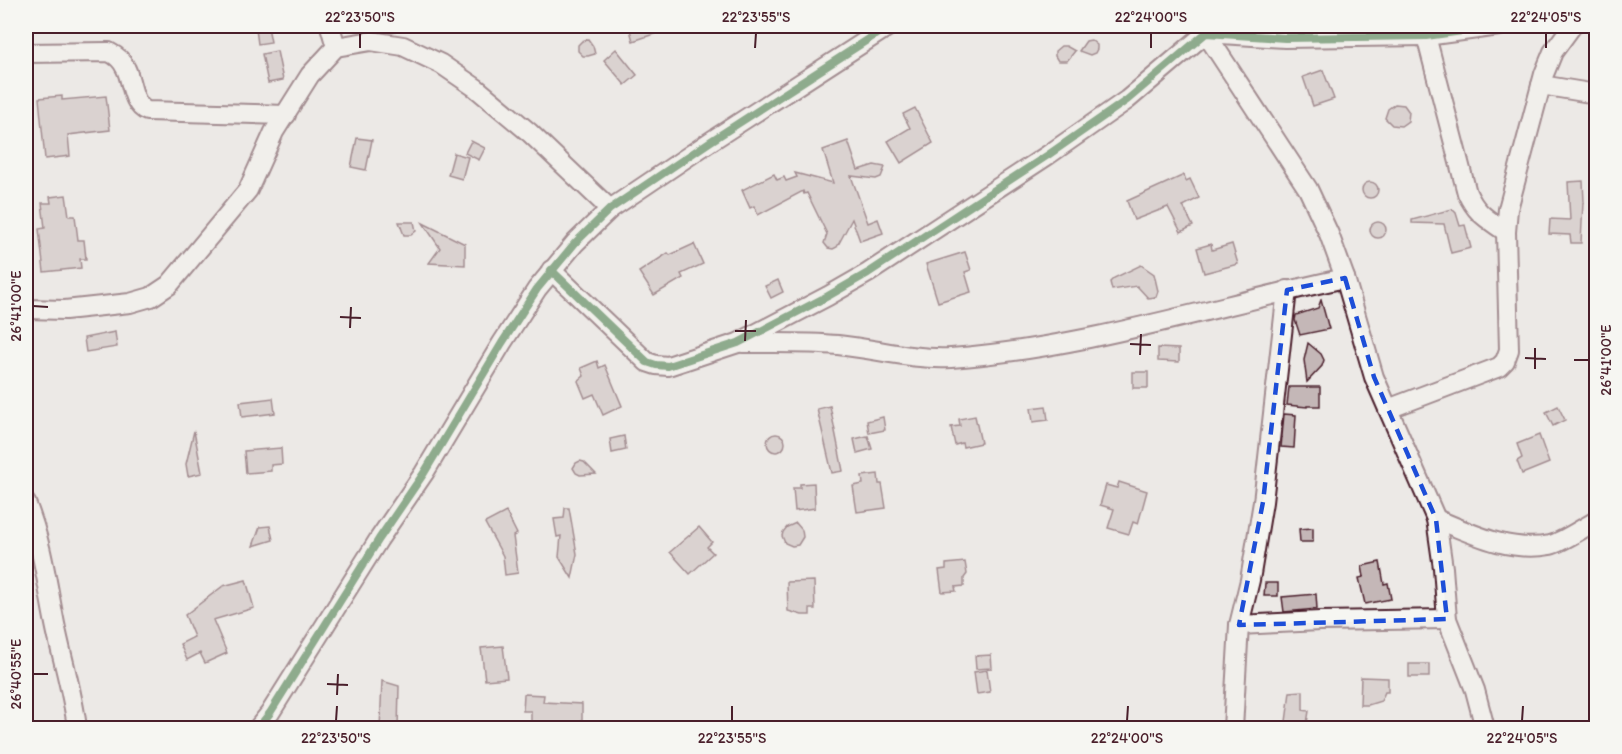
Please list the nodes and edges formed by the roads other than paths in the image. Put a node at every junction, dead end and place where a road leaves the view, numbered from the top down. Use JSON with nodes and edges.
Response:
{"nodes":[{"id":1,"x":330,"y":26,"type":"edge"},
{"id":2,"x":889,"y":26,"type":"edge"},
{"id":3,"x":1499,"y":26,"type":"edge"},
{"id":4,"x":1572,"y":26,"type":"edge"},
{"id":5,"x":1203,"y":29,"type":"edge"},
{"id":6,"x":1426,"y":36,"type":"junction"},
{"id":7,"x":336,"y":47,"type":"junction"},
{"id":8,"x":26,"y":52,"type":"edge"},
{"id":9,"x":1542,"y":85,"type":"junction"},
{"id":10,"x":1596,"y":94,"type":"edge"},
{"id":11,"x":286,"y":115,"type":"junction"},
{"id":12,"x":610,"y":209,"type":"junction"},
{"id":13,"x":1506,"y":232,"type":"junction"},
{"id":14,"x":551,"y":270,"type":"junction"},
{"id":15,"x":1345,"y":278,"type":"junction"},
{"id":16,"x":1287,"y":290,"type":"junction"},
{"id":17,"x":26,"y":309,"type":"edge"},
{"id":18,"x":738,"y":344,"type":"junction"},
{"id":19,"x":1388,"y":409,"type":"junction"},
{"id":20,"x":26,"y":504,"type":"edge"},
{"id":21,"x":1436,"y":519,"type":"junction"},
{"id":22,"x":1596,"y":521,"type":"edge"},
{"id":23,"x":1447,"y":619,"type":"junction"},
{"id":24,"x":1239,"y":625,"type":"junction"},
{"id":25,"x":77,"y":729,"type":"edge"},
{"id":26,"x":258,"y":729,"type":"edge"},
{"id":27,"x":1233,"y":729,"type":"edge"},
{"id":28,"x":1485,"y":729,"type":"edge"}],
"edges":[{"from":1,"to":7,"type":"street"},
{"from":2,"to":12,"type":"street"},
{"from":3,"to":6,"type":"street"},
{"from":4,"to":9,"type":"street"},
{"from":5,"to":6,"type":"street"},
{"from":5,"to":15,"type":"street"},
{"from":5,"to":18,"type":"street"},
{"from":6,"to":13,"type":"street"},
{"from":7,"to":11,"type":"street"},
{"from":7,"to":12,"type":"street"},
{"from":8,"to":11,"type":"street"},
{"from":9,"to":10,"type":"street"},
{"from":9,"to":13,"type":"street"},
{"from":11,"to":17,"type":"street"},
{"from":12,"to":14,"type":"street"},
{"from":13,"to":19,"type":"street"},
{"from":14,"to":18,"type":"street"},
{"from":14,"to":26,"type":"street"},
{"from":15,"to":16,"type":"street"},
{"from":15,"to":19,"type":"street"},
{"from":16,"to":18,"type":"street"},
{"from":16,"to":24,"type":"street"},
{"from":19,"to":21,"type":"street"},
{"from":20,"to":25,"type":"street"},
{"from":21,"to":22,"type":"street"},
{"from":21,"to":23,"type":"street"},
{"from":23,"to":24,"type":"street"},
{"from":23,"to":28,"type":"street"},
{"from":24,"to":27,"type":"street"}]}
